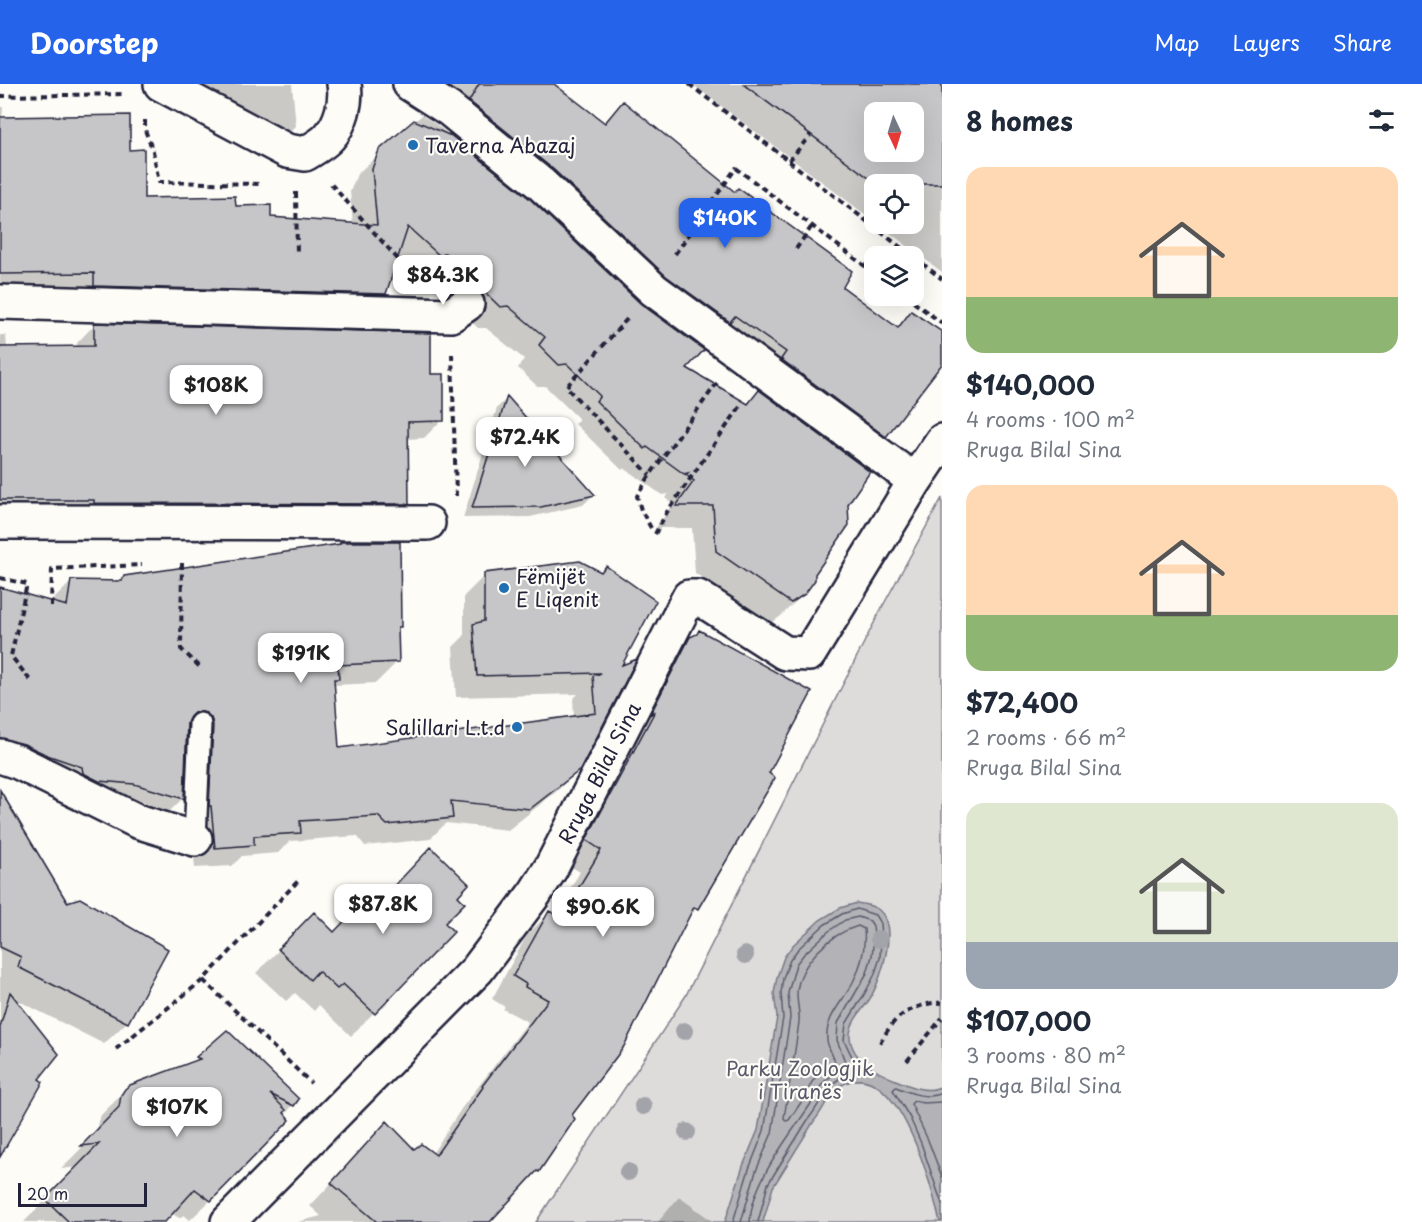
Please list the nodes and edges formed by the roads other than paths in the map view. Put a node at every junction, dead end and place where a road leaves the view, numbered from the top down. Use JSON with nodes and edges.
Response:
{"nodes":[{"id":1,"x":161,"y":84,"type":"edge"},
{"id":2,"x":344,"y":84,"type":"edge"},
{"id":3,"x":410,"y":84,"type":"edge"},
{"id":4,"x":0,"y":302,"type":"edge"},
{"id":5,"x":459,"y":309,"type":"road end"},
{"id":6,"x":942,"y":441,"type":"edge"},
{"id":7,"x":915,"y":481,"type":"junction"},
{"id":8,"x":0,"y":522,"type":"edge"},
{"id":9,"x":428,"y":523,"type":"dead end"},
{"id":10,"x":200,"y":724,"type":"dead end"},
{"id":11,"x":0,"y":756,"type":"edge"},
{"id":12,"x":195,"y":839,"type":"joint"},
{"id":13,"x":228,"y":1222,"type":"edge"}],
"edges":[{"from":1,"to":2,"type":"street"},
{"from":3,"to":7,"type":"street"},
{"from":4,"to":5,"type":"street"},
{"from":6,"to":7,"type":"street","name":"Rruga Bilal Sina"},
{"from":7,"to":13,"type":"street","name":"Rruga Bilal Sina"},
{"from":8,"to":9,"type":"street"},
{"from":10,"to":12,"type":"lane"},
{"from":11,"to":12,"type":"street"}]}
